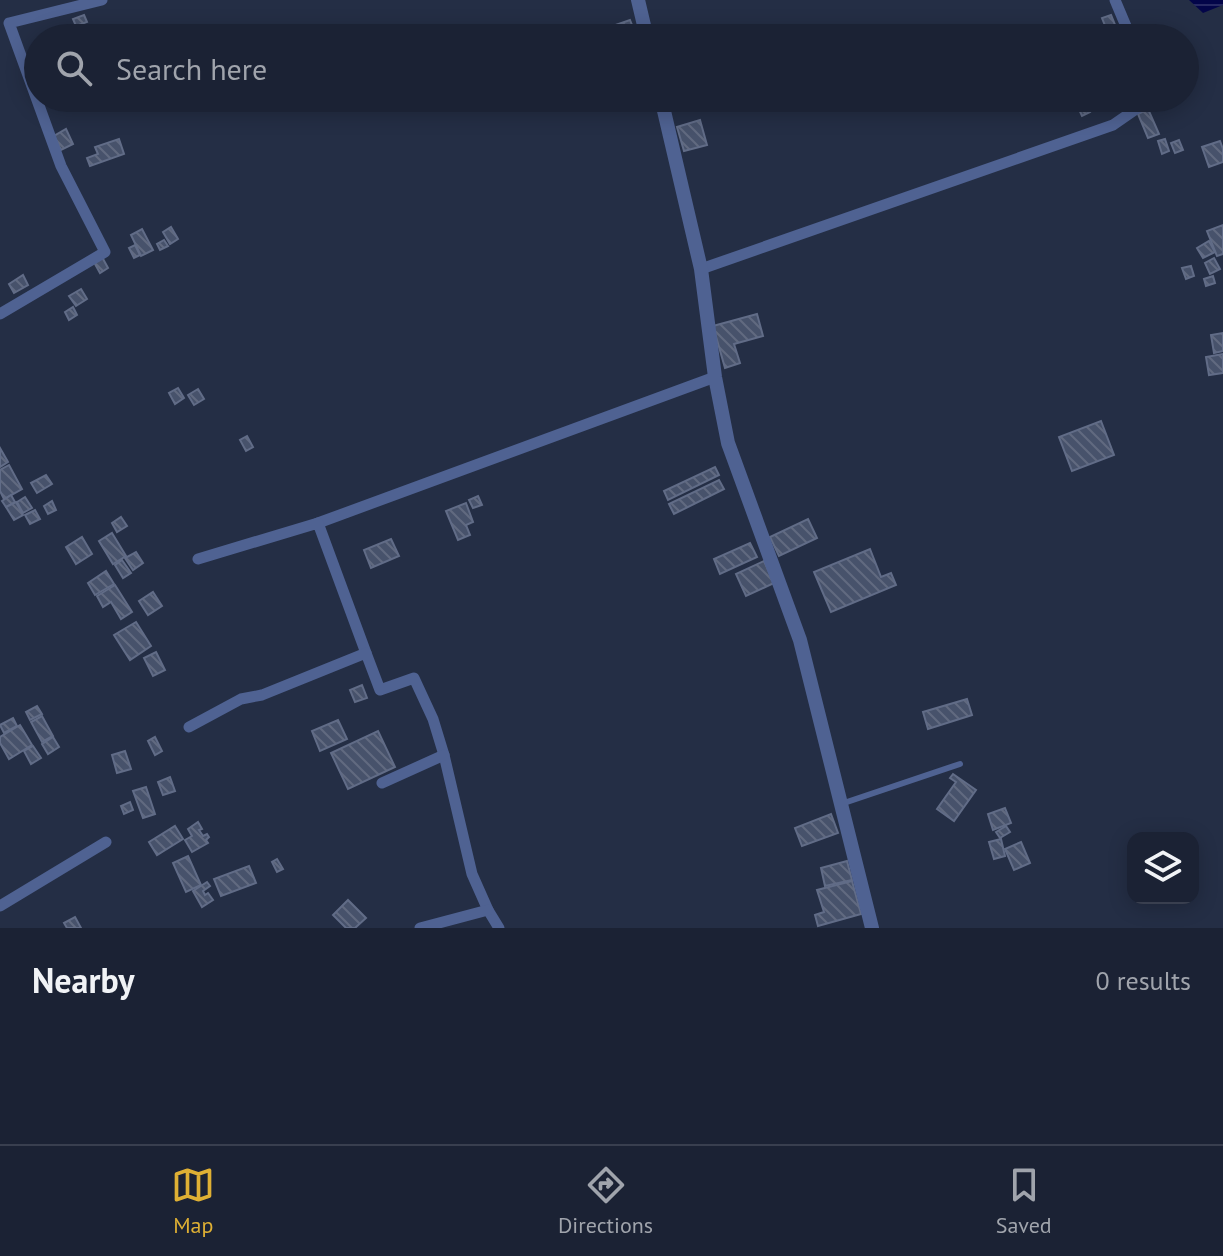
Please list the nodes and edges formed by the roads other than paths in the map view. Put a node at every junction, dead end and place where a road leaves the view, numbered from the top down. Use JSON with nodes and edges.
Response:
{"nodes":[{"id":1,"x":102,"y":0,"type":"edge"},
{"id":2,"x":638,"y":0,"type":"edge"},
{"id":3,"x":1115,"y":0,"type":"edge"},
{"id":4,"x":644,"y":24,"type":"edge"},
{"id":5,"x":1125,"y":24,"type":"edge"},
{"id":6,"x":24,"y":64,"type":"edge"},
{"id":7,"x":41,"y":112,"type":"edge"},
{"id":8,"x":664,"y":112,"type":"edge"},
{"id":9,"x":1132,"y":112,"type":"edge"},
{"id":10,"x":701,"y":269,"type":"junction"},
{"id":11,"x":0,"y":314,"type":"edge"},
{"id":12,"x":715,"y":377,"type":"junction"},
{"id":13,"x":318,"y":523,"type":"junction"},
{"id":14,"x":198,"y":559,"type":"dead end"},
{"id":15,"x":366,"y":653,"type":"junction"},
{"id":16,"x":189,"y":727,"type":"dead end"},
{"id":17,"x":444,"y":755,"type":"junction"},
{"id":18,"x":960,"y":764,"type":"dead end"},
{"id":19,"x":382,"y":783,"type":"dead end"},
{"id":20,"x":841,"y":804,"type":"junction"},
{"id":21,"x":106,"y":842,"type":"dead end"},
{"id":22,"x":0,"y":906,"type":"edge"},
{"id":23,"x":488,"y":910,"type":"junction"},
{"id":24,"x":420,"y":928,"type":"edge"},
{"id":25,"x":499,"y":928,"type":"edge"},
{"id":26,"x":872,"y":928,"type":"edge"}],
"edges":[{"from":1,"to":6,"type":"street"},
{"from":2,"to":4,"type":"street"},
{"from":3,"to":5,"type":"street"},
{"from":7,"to":11,"type":"street"},
{"from":8,"to":10,"type":"street"},
{"from":9,"to":10,"type":"street"},
{"from":10,"to":12,"type":"street"},
{"from":12,"to":13,"type":"street"},
{"from":12,"to":20,"type":"street"},
{"from":13,"to":14,"type":"street"},
{"from":13,"to":15,"type":"street"},
{"from":15,"to":16,"type":"street"},
{"from":15,"to":17,"type":"street"},
{"from":17,"to":19,"type":"street"},
{"from":17,"to":23,"type":"street"},
{"from":18,"to":20,"type":"lane"},
{"from":20,"to":26,"type":"street"},
{"from":21,"to":22,"type":"street"},
{"from":23,"to":24,"type":"street"},
{"from":23,"to":25,"type":"street"}]}
